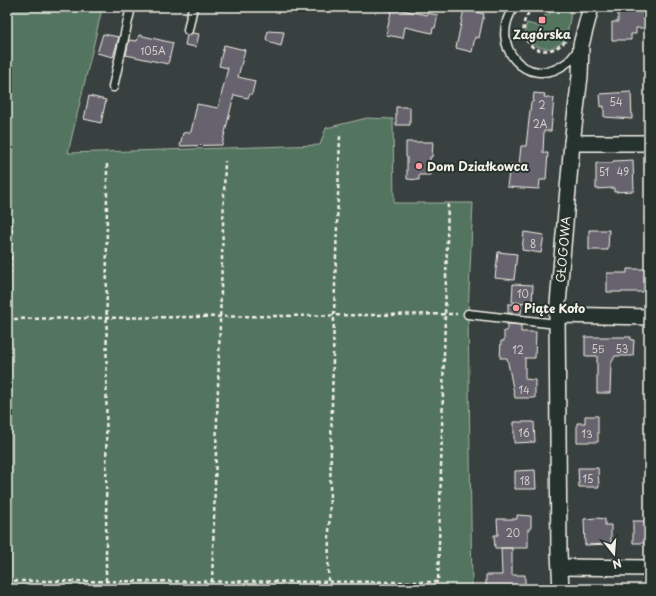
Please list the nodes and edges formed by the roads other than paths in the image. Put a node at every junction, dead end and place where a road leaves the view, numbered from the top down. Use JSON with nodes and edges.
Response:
{"nodes":[{"id":1,"x":131,"y":7,"type":"edge"},
{"id":2,"x":193,"y":7,"type":"edge"},
{"id":3,"x":514,"y":7,"type":"edge"},
{"id":4,"x":591,"y":7,"type":"edge"},
{"id":5,"x":188,"y":30,"type":"dead end"},
{"id":6,"x":581,"y":45,"type":"junction"},
{"id":7,"x":113,"y":87,"type":"dead end"},
{"id":8,"x":572,"y":143,"type":"junction"},
{"id":9,"x":649,"y":143,"type":"edge"},
{"id":10,"x":468,"y":314,"type":"road end"},
{"id":11,"x":649,"y":317,"type":"edge"},
{"id":12,"x":557,"y":319,"type":"junction"},
{"id":13,"x":560,"y":567,"type":"junction"},
{"id":14,"x":649,"y":568,"type":"edge"},
{"id":15,"x":561,"y":589,"type":"edge"}],
"edges":[{"from":1,"to":7,"type":"lane"},
{"from":2,"to":5,"type":"lane"},
{"from":3,"to":6,"type":"lane"},
{"from":4,"to":6,"type":"street","name":"GŁOGOWA"},
{"from":6,"to":8,"type":"street","name":"GŁOGOWA"},
{"from":8,"to":9,"type":"street"},
{"from":8,"to":12,"type":"street","name":"GŁOGOWA"},
{"from":10,"to":12,"type":"lane"},
{"from":11,"to":12,"type":"street"},
{"from":12,"to":13,"type":"street","name":"GŁOGOWA"},
{"from":13,"to":14,"type":"street"},
{"from":13,"to":15,"type":"street","name":"GŁOGOWA"}]}
